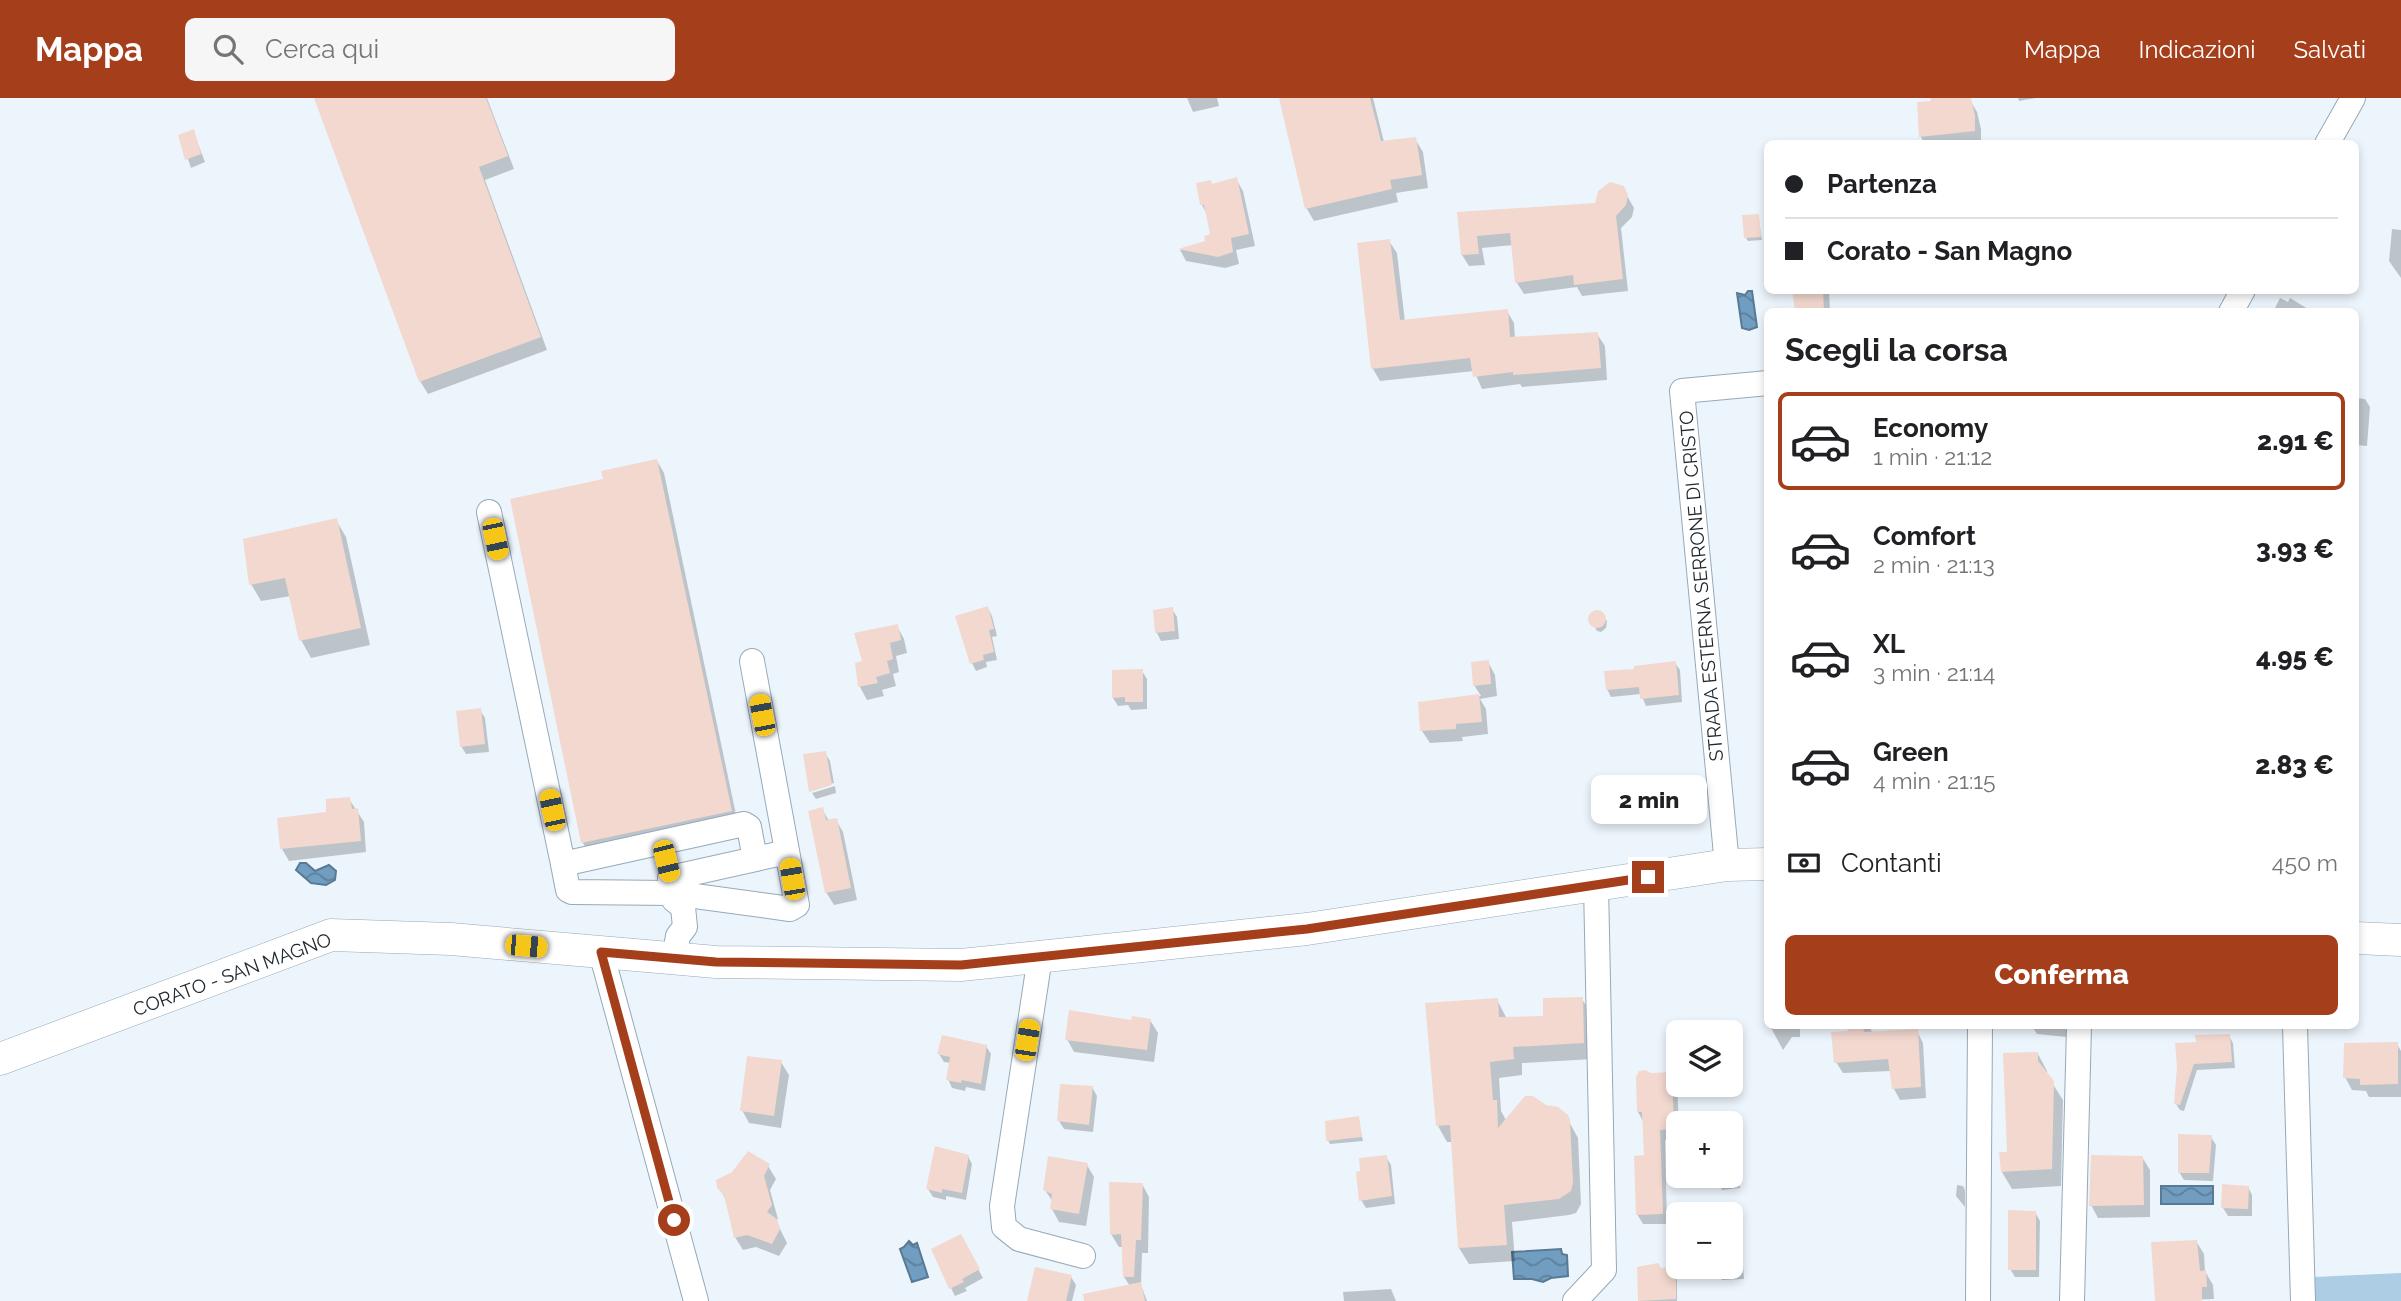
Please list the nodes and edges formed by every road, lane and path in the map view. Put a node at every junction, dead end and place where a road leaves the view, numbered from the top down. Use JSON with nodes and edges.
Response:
{"nodes":[{"id":1,"x":2353,"y":98,"type":"edge"},
{"id":2,"x":2329,"y":140,"type":"edge"},
{"id":3,"x":1764,"y":383,"type":"edge"},
{"id":4,"x":489,"y":512,"type":"dead end"},
{"id":5,"x":752,"y":661,"type":"dead end"},
{"id":6,"x":662,"y":843,"type":"junction"},
{"id":7,"x":787,"y":852,"type":"junction"},
{"id":8,"x":755,"y":859,"type":"junction"},
{"id":9,"x":563,"y":864,"type":"junction"},
{"id":10,"x":1764,"y":864,"type":"edge"},
{"id":11,"x":1727,"y":866,"type":"junction"},
{"id":12,"x":1596,"y":885,"type":"junction"},
{"id":13,"x":672,"y":891,"type":"junction"},
{"id":14,"x":2359,"y":937,"type":"edge"},
{"id":15,"x":2401,"y":940,"type":"edge"},
{"id":16,"x":676,"y":947,"type":"junction"},
{"id":17,"x":601,"y":952,"type":"junction"},
{"id":18,"x":1040,"y":957,"type":"junction"},
{"id":19,"x":1980,"y":1029,"type":"edge"},
{"id":20,"x":2078,"y":1029,"type":"edge"},
{"id":21,"x":2295,"y":1029,"type":"edge"},
{"id":22,"x":0,"y":1059,"type":"edge"},
{"id":23,"x":1083,"y":1256,"type":"dead end"},
{"id":24,"x":696,"y":1301,"type":"edge"},
{"id":25,"x":1575,"y":1301,"type":"edge"},
{"id":26,"x":1978,"y":1301,"type":"edge"},
{"id":27,"x":2072,"y":1301,"type":"edge"},
{"id":28,"x":2303,"y":1301,"type":"edge"}],
"edges":[{"from":1,"to":2,"type":"street"},
{"from":3,"to":11,"type":"street","name":"STRADA ESTERNA SERRONE DI CRISTO"},
{"from":4,"to":9,"type":"street"},
{"from":5,"to":7,"type":"street"},
{"from":6,"to":8,"type":"street"},
{"from":6,"to":9,"type":"street"},
{"from":6,"to":13,"type":"street"},
{"from":7,"to":8,"type":"street"},
{"from":7,"to":13,"type":"street"},
{"from":8,"to":13,"type":"street"},
{"from":9,"to":13,"type":"street"},
{"from":10,"to":11,"type":"main road","name":"CORATO - SAN MAGNO"},
{"from":11,"to":12,"type":"main road","name":"CORATO - SAN MAGNO"},
{"from":12,"to":18,"type":"main road","name":"CORATO - SAN MAGNO"},
{"from":12,"to":25,"type":"street"},
{"from":13,"to":16,"type":"street"},
{"from":14,"to":15,"type":"main road"},
{"from":16,"to":17,"type":"main road","name":"CORATO - SAN MAGNO"},
{"from":16,"to":18,"type":"main road","name":"CORATO - SAN MAGNO"},
{"from":17,"to":22,"type":"main road","name":"CORATO - SAN MAGNO"},
{"from":17,"to":24,"type":"street"},
{"from":18,"to":23,"type":"street"},
{"from":19,"to":26,"type":"street"},
{"from":20,"to":27,"type":"street"},
{"from":21,"to":28,"type":"street"}]}
